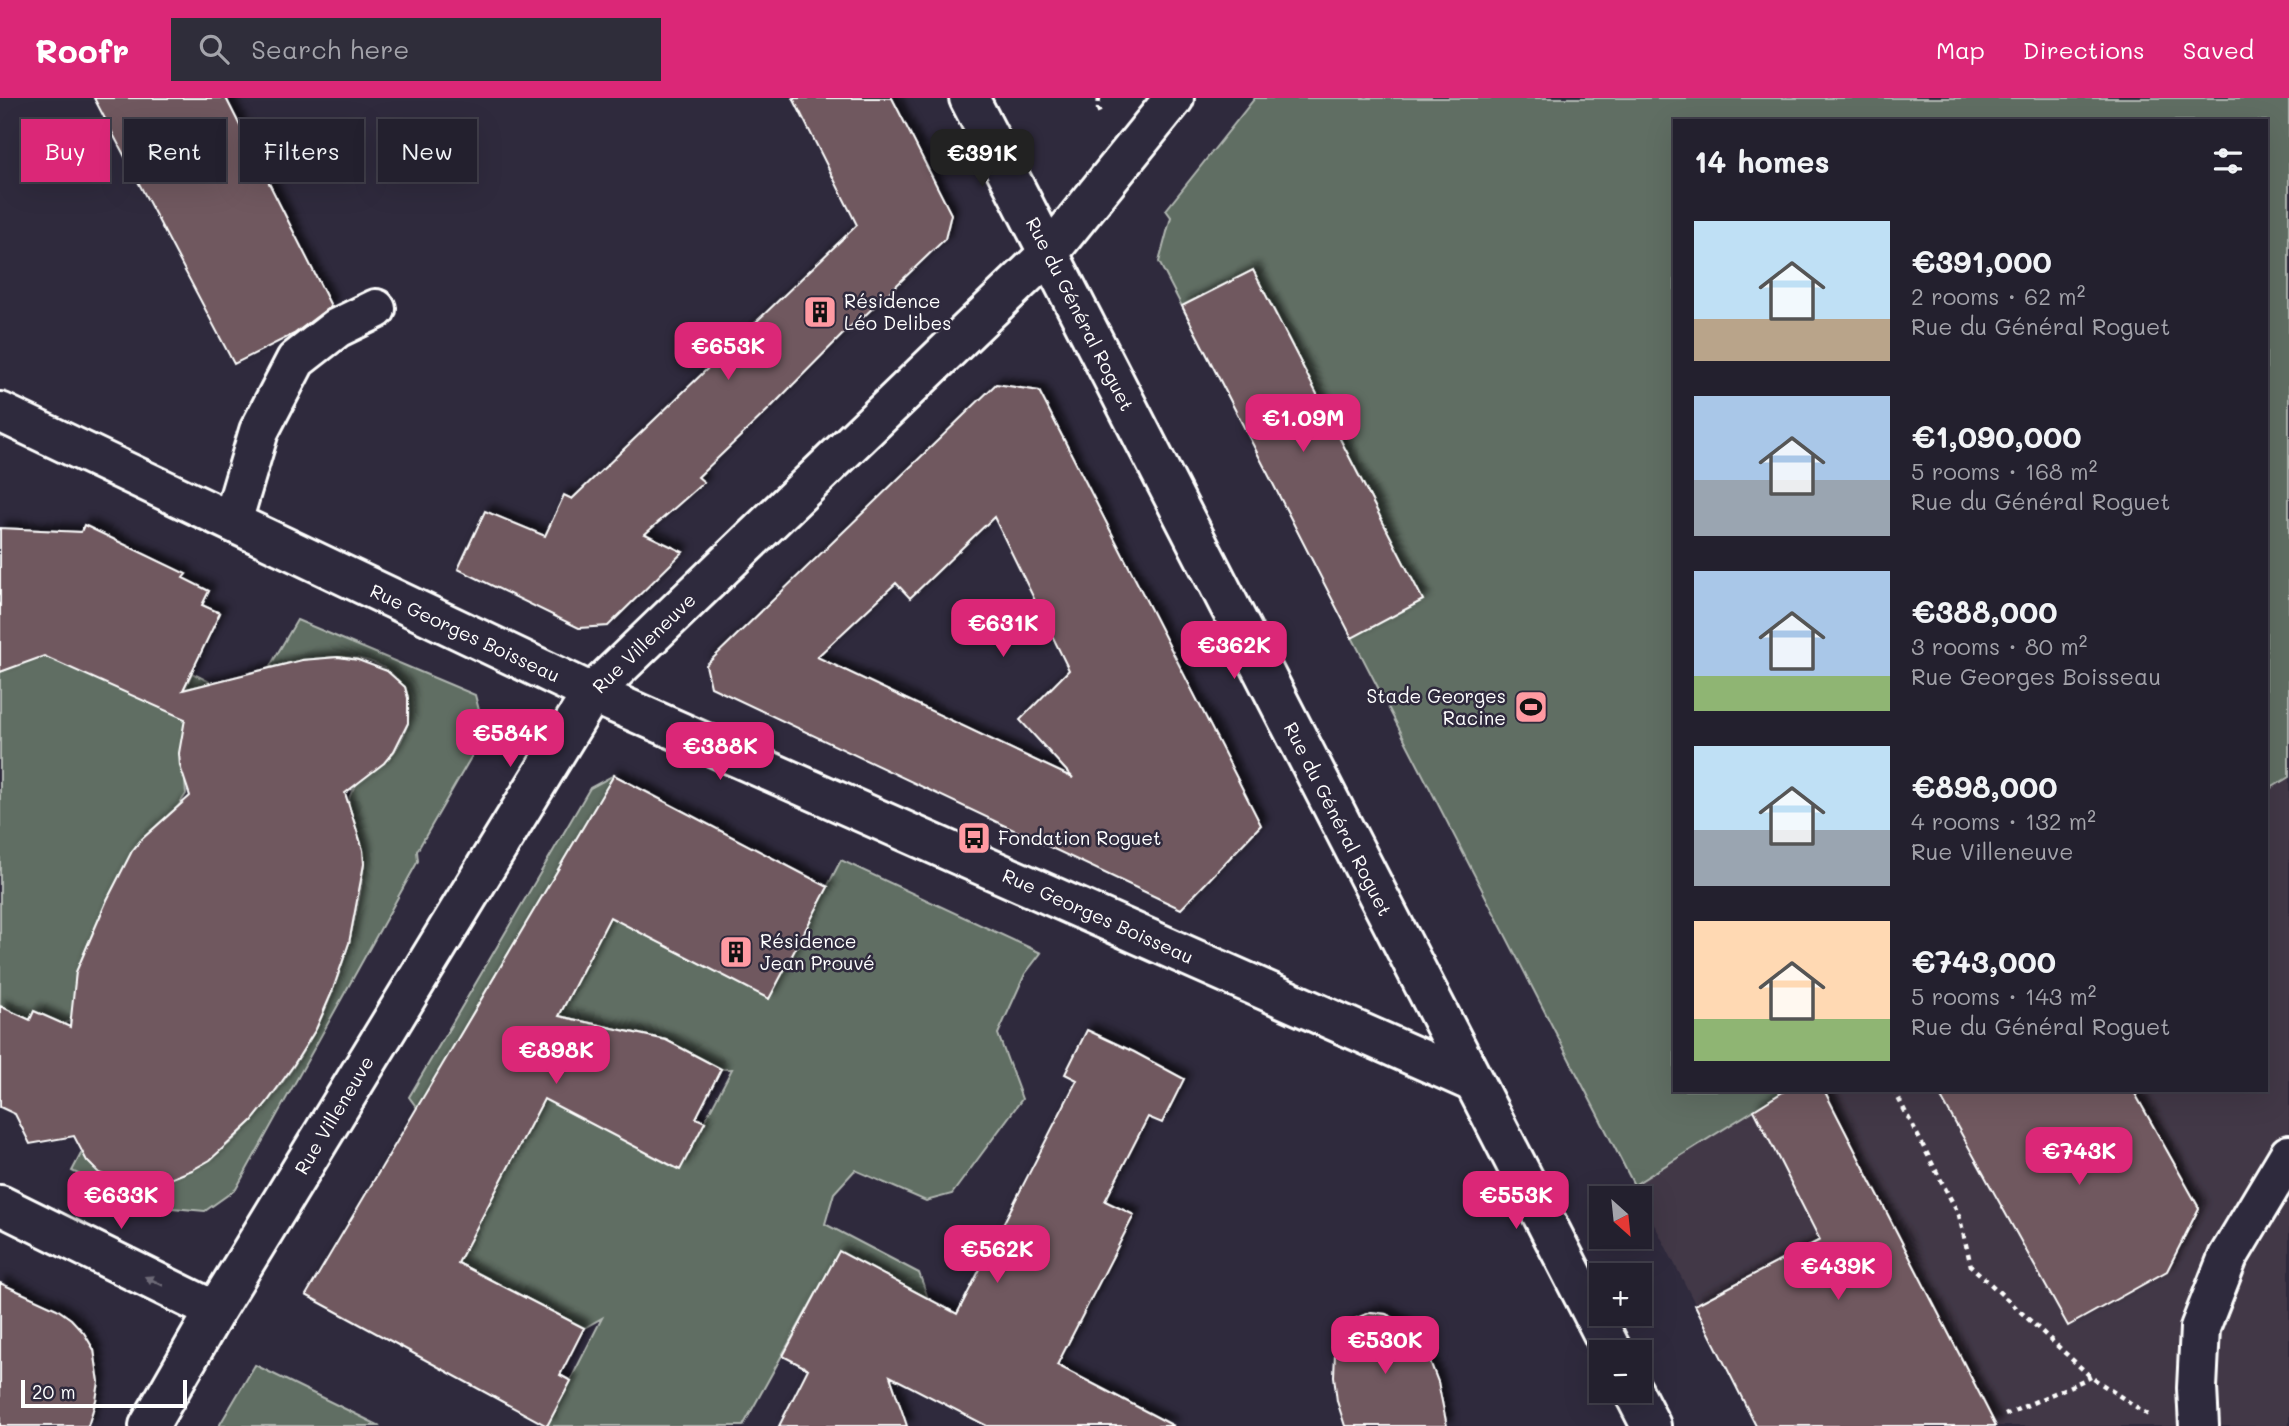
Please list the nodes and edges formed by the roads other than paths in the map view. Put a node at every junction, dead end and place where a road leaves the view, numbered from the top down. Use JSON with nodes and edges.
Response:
{"nodes":[{"id":1,"x":969,"y":98,"type":"edge"},
{"id":2,"x":1174,"y":98,"type":"edge"},
{"id":3,"x":1049,"y":253,"type":"junction"},
{"id":4,"x":376,"y":309,"type":"dead end"},
{"id":5,"x":0,"y":412,"type":"edge"},
{"id":6,"x":232,"y":522,"type":"junction"},
{"id":7,"x":592,"y":693,"type":"junction"},
{"id":8,"x":1473,"y":1082,"type":"junction"},
{"id":9,"x":2289,"y":1155,"type":"edge"},
{"id":10,"x":0,"y":1205,"type":"edge"},
{"id":11,"x":215,"y":1311,"type":"junction"},
{"id":12,"x":1606,"y":1340,"type":"edge"},
{"id":13,"x":1639,"y":1403,"type":"edge"},
{"id":14,"x":149,"y":1426,"type":"edge"},
{"id":15,"x":1651,"y":1426,"type":"edge"},
{"id":16,"x":2199,"y":1426,"type":"edge"}],
"edges":[{"from":1,"to":3,"type":"street","name":"Rue du Général Roguet"},
{"from":2,"to":3,"type":"street","name":"Rue Villeneuve"},
{"from":3,"to":7,"type":"street","name":"Rue Villeneuve"},
{"from":3,"to":8,"type":"street","name":"Rue du Général Roguet"},
{"from":4,"to":6,"type":"street"},
{"from":5,"to":6,"type":"street","name":"Rue Georges Boisseau"},
{"from":6,"to":7,"type":"street","name":"Rue Georges Boisseau"},
{"from":7,"to":8,"type":"street","name":"Rue Georges Boisseau"},
{"from":7,"to":11,"type":"street","name":"Rue Villeneuve"},
{"from":8,"to":12,"type":"street","name":"Rue du Général Roguet"},
{"from":9,"to":16,"type":"street"},
{"from":11,"to":10,"type":"street","one_way":true},
{"from":11,"to":14,"type":"street","name":"Rue Villeneuve"},
{"from":13,"to":15,"type":"street"}]}
